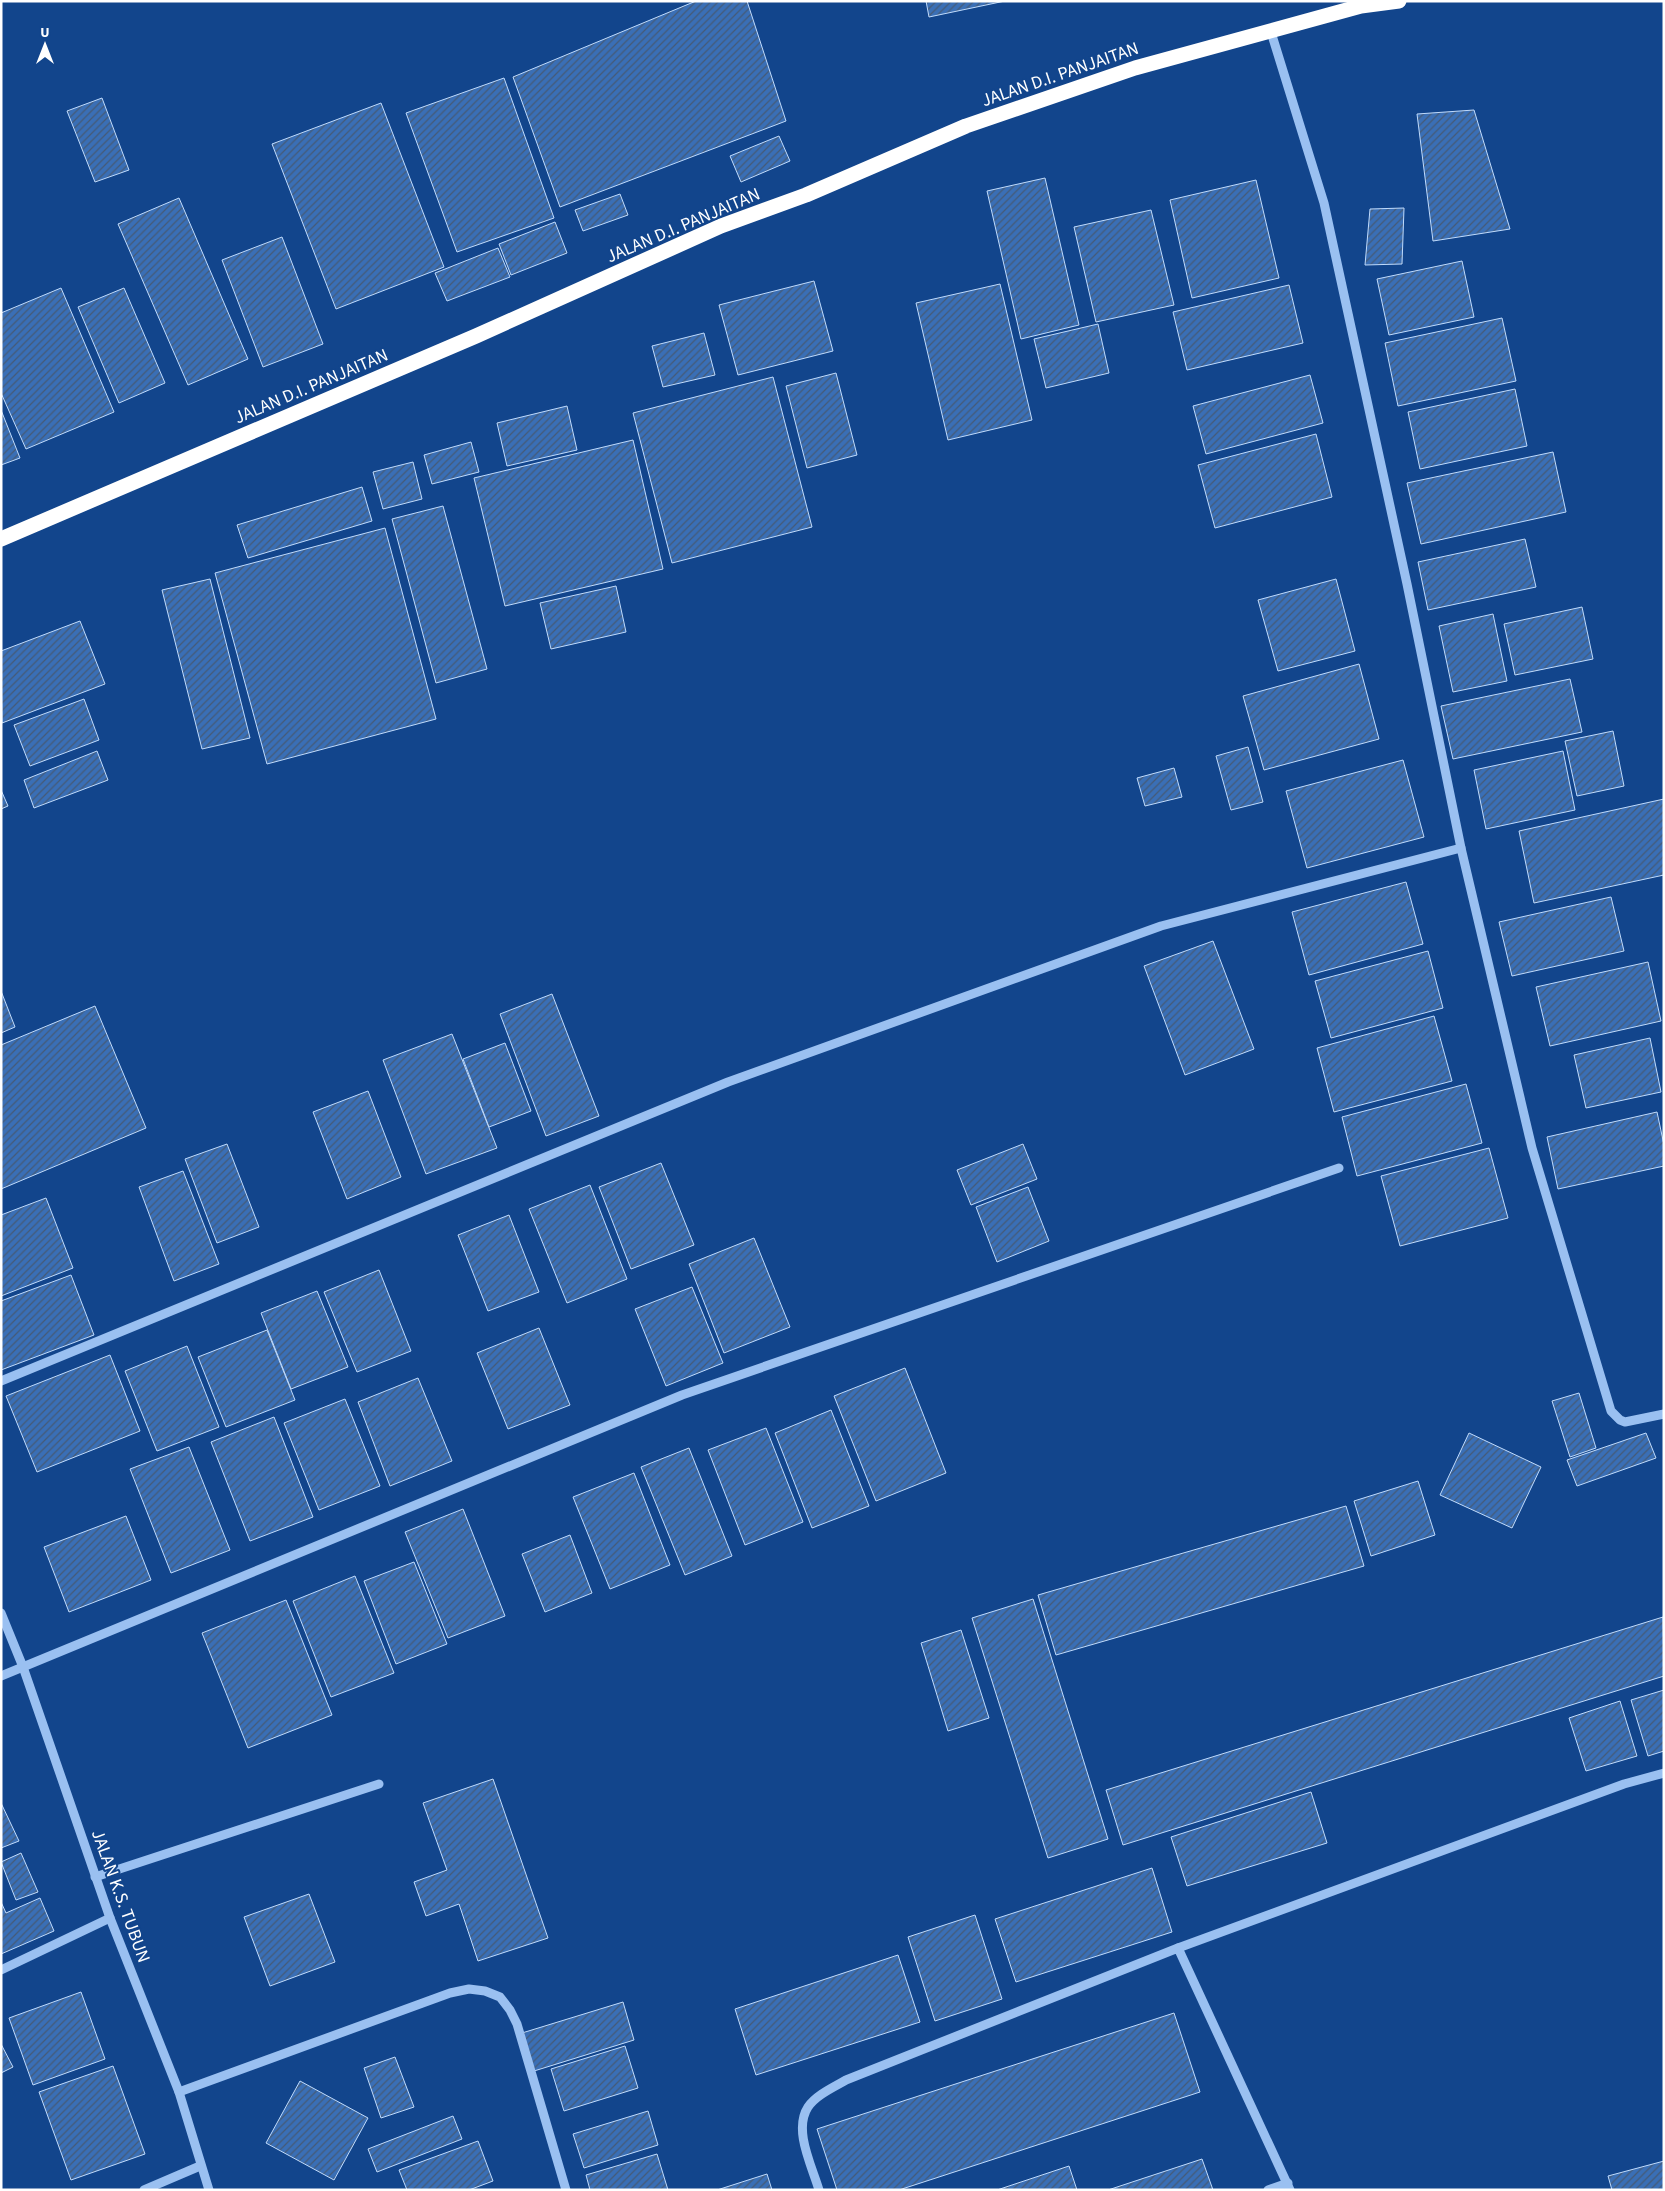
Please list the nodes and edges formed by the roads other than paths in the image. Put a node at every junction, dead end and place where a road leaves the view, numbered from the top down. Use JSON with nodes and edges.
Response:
{"nodes":[{"id":1,"x":1399,"y":1,"type":"edge"},
{"id":2,"x":1360,"y":4,"type":"edge"},
{"id":3,"x":1271,"y":32,"type":"junction"},
{"id":4,"x":1,"y":540,"type":"edge"},
{"id":5,"x":1460,"y":848,"type":"junction"},
{"id":6,"x":1339,"y":1168,"type":"dead end"},
{"id":7,"x":1,"y":1381,"type":"edge"},
{"id":8,"x":1664,"y":1414,"type":"edge"},
{"id":9,"x":1,"y":1613,"type":"edge"},
{"id":10,"x":23,"y":1667,"type":"junction"},
{"id":11,"x":1,"y":1676,"type":"edge"},
{"id":12,"x":1664,"y":1773,"type":"edge"},
{"id":13,"x":379,"y":1784,"type":"dead end"},
{"id":14,"x":95,"y":1877,"type":"junction"},
{"id":15,"x":110,"y":1918,"type":"junction"},
{"id":16,"x":1178,"y":1948,"type":"junction"},
{"id":17,"x":1,"y":1970,"type":"edge"},
{"id":18,"x":179,"y":2092,"type":"junction"},
{"id":19,"x":200,"y":2166,"type":"junction"},
{"id":20,"x":1289,"y":2186,"type":"edge"},
{"id":21,"x":144,"y":2190,"type":"edge"},
{"id":22,"x":208,"y":2190,"type":"edge"},
{"id":23,"x":566,"y":2190,"type":"edge"},
{"id":24,"x":819,"y":2190,"type":"edge"},
{"id":25,"x":1268,"y":2190,"type":"edge"}],
"edges":[{"from":1,"to":2,"type":"highway","name":"JALAN D.I. PANJAITAN"},
{"from":2,"to":3,"type":"highway","name":"JALAN D.I. PANJAITAN"},
{"from":3,"to":4,"type":"highway","name":"JALAN D.I. PANJAITAN"},
{"from":3,"to":5,"type":"street"},
{"from":5,"to":7,"type":"street"},
{"from":5,"to":8,"type":"street"},
{"from":6,"to":10,"type":"street"},
{"from":9,"to":10,"type":"street","name":"JALAN K.S. TUBUN"},
{"from":10,"to":11,"type":"street"},
{"from":10,"to":14,"type":"street","name":"JALAN K.S. TUBUN"},
{"from":12,"to":16,"type":"street"},
{"from":13,"to":14,"type":"street"},
{"from":14,"to":15,"type":"street","name":"JALAN K.S. TUBUN"},
{"from":15,"to":17,"type":"street"},
{"from":15,"to":18,"type":"street","name":"JALAN K.S. TUBUN"},
{"from":16,"to":20,"type":"street"},
{"from":16,"to":24,"type":"street"},
{"from":18,"to":19,"type":"street","name":"JALAN K.S. TUBUN"},
{"from":18,"to":23,"type":"street"},
{"from":19,"to":21,"type":"street"},
{"from":19,"to":22,"type":"street","name":"JALAN K.S. TUBUN"},
{"from":20,"to":25,"type":"street"}]}
